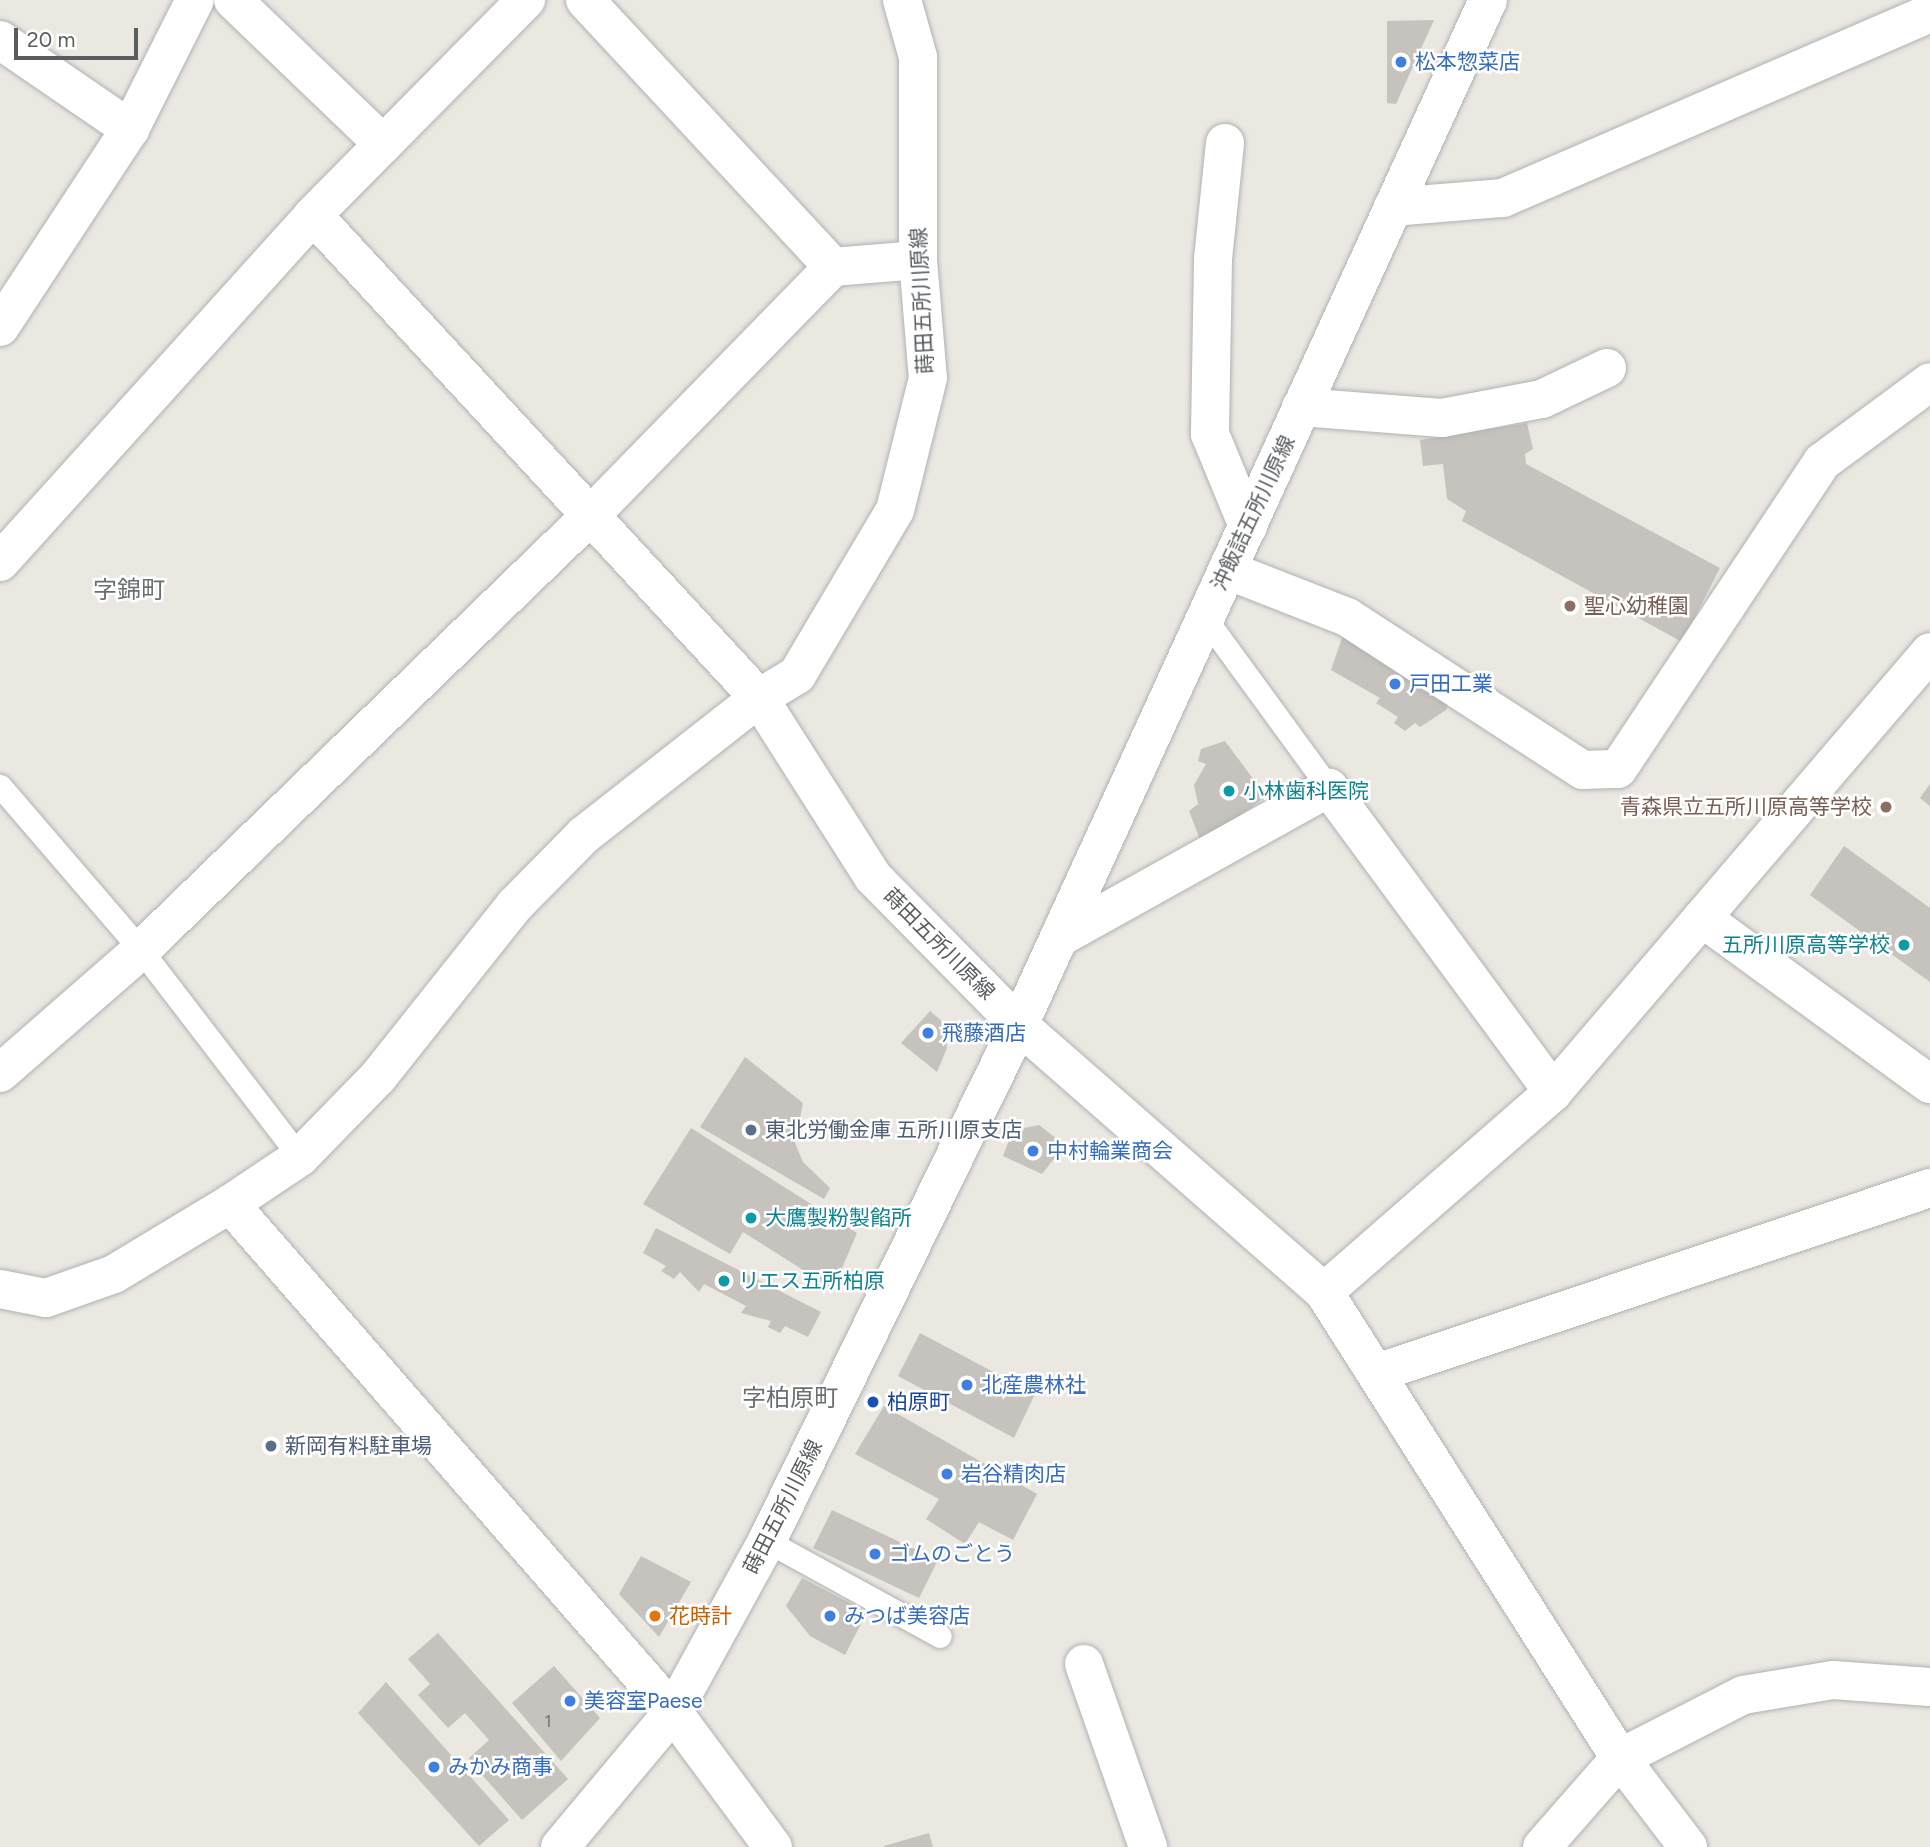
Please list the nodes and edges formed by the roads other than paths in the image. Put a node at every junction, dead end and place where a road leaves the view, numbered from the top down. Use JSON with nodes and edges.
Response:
{"nodes":[{"id":1,"x":195,"y":0,"type":"edge"},
{"id":2,"x":233,"y":0,"type":"edge"},
{"id":3,"x":526,"y":0,"type":"edge"},
{"id":4,"x":585,"y":0,"type":"edge"},
{"id":5,"x":902,"y":0,"type":"edge"},
{"id":6,"x":1488,"y":0,"type":"edge"},
{"id":7,"x":1930,"y":13,"type":"edge"},
{"id":8,"x":0,"y":40,"type":"edge"},
{"id":9,"x":130,"y":129,"type":"junction"},
{"id":10,"x":1225,"y":143,"type":"dead end"},
{"id":11,"x":383,"y":144,"type":"junction"},
{"id":12,"x":1393,"y":207,"type":"junction"},
{"id":13,"x":313,"y":215,"type":"junction"},
{"id":14,"x":918,"y":260,"type":"junction"},
{"id":15,"x":833,"y":267,"type":"junction"},
{"id":16,"x":0,"y":327,"type":"edge"},
{"id":17,"x":1607,"y":368,"type":"dead end"},
{"id":18,"x":1930,"y":382,"type":"edge"},
{"id":19,"x":1301,"y":407,"type":"junction"},
{"id":20,"x":592,"y":514,"type":"junction"},
{"id":21,"x":1248,"y":526,"type":"junction"},
{"id":22,"x":0,"y":562,"type":"edge"},
{"id":23,"x":1227,"y":570,"type":"junction"},
{"id":24,"x":1205,"y":618,"type":"junction"},
{"id":25,"x":1930,"y":652,"type":"edge"},
{"id":26,"x":759,"y":698,"type":"junction"},
{"id":27,"x":0,"y":786,"type":"edge"},
{"id":28,"x":1329,"y":788,"type":"junction"},
{"id":29,"x":1702,"y":918,"type":"junction"},
{"id":30,"x":1059,"y":938,"type":"junction"},
{"id":31,"x":141,"y":950,"type":"junction"},
{"id":32,"x":1019,"y":1025,"type":"junction"},
{"id":33,"x":0,"y":1073,"type":"edge"},
{"id":34,"x":1930,"y":1084,"type":"edge"},
{"id":35,"x":1553,"y":1092,"type":"junction"},
{"id":36,"x":300,"y":1157,"type":"junction"},
{"id":37,"x":1930,"y":1188,"type":"edge"},
{"id":38,"x":230,"y":1204,"type":"junction"},
{"id":39,"x":0,"y":1289,"type":"edge"},
{"id":40,"x":1324,"y":1292,"type":"junction"},
{"id":41,"x":1377,"y":1373,"type":"junction"},
{"id":42,"x":767,"y":1541,"type":"junction"},
{"id":43,"x":940,"y":1636,"type":"dead end"},
{"id":44,"x":1084,"y":1664,"type":"dead end"},
{"id":45,"x":1930,"y":1687,"type":"edge"},
{"id":46,"x":673,"y":1713,"type":"junction"},
{"id":47,"x":1620,"y":1758,"type":"junction"},
{"id":48,"x":560,"y":1847,"type":"edge"},
{"id":49,"x":774,"y":1847,"type":"edge"},
{"id":50,"x":1149,"y":1847,"type":"edge"},
{"id":51,"x":1542,"y":1847,"type":"edge"},
{"id":52,"x":1688,"y":1847,"type":"edge"}],
"edges":[{"from":1,"to":9,"type":"street"},
{"from":2,"to":11,"type":"street"},
{"from":3,"to":11,"type":"street"},
{"from":4,"to":15,"type":"street"},
{"from":5,"to":14,"type":"street","name":"蒔田五所川原線"},
{"from":6,"to":12,"type":"street","name":"沖飯詰五所川原線"},
{"from":7,"to":12,"type":"street"},
{"from":8,"to":9,"type":"street"},
{"from":9,"to":16,"type":"street"},
{"from":10,"to":21,"type":"street"},
{"from":11,"to":13,"type":"street"},
{"from":12,"to":19,"type":"street","name":"沖飯詰五所川原線"},
{"from":13,"to":20,"type":"street"},
{"from":13,"to":22,"type":"street"},
{"from":14,"to":15,"type":"street"},
{"from":14,"to":26,"type":"street","name":"蒔田五所川原線"},
{"from":15,"to":20,"type":"street"},
{"from":17,"to":19,"type":"street"},
{"from":18,"to":23,"type":"street"},
{"from":19,"to":21,"type":"street","name":"沖飯詰五所川原線"},
{"from":20,"to":26,"type":"street"},
{"from":20,"to":31,"type":"street"},
{"from":21,"to":23,"type":"street","name":"沖飯詰五所川原線"},
{"from":23,"to":24,"type":"street","name":"沖飯詰五所川原線"},
{"from":24,"to":28,"type":"lane"},
{"from":24,"to":30,"type":"street","name":"沖飯詰五所川原線"},
{"from":25,"to":29,"type":"street"},
{"from":26,"to":32,"type":"street","name":"蒔田五所川原線"},
{"from":26,"to":36,"type":"street"},
{"from":27,"to":31,"type":"lane"},
{"from":28,"to":30,"type":"street"},
{"from":28,"to":35,"type":"street"},
{"from":29,"to":34,"type":"street"},
{"from":29,"to":35,"type":"street"},
{"from":30,"to":32,"type":"street","name":"沖飯詰五所川原線"},
{"from":31,"to":33,"type":"street"},
{"from":31,"to":36,"type":"lane"},
{"from":32,"to":40,"type":"street"},
{"from":32,"to":42,"type":"street","name":"蒔田五所川原線"},
{"from":35,"to":40,"type":"street"},
{"from":36,"to":38,"type":"street"},
{"from":37,"to":41,"type":"street"},
{"from":38,"to":39,"type":"street"},
{"from":38,"to":46,"type":"street"},
{"from":40,"to":41,"type":"street"},
{"from":41,"to":47,"type":"street"},
{"from":42,"to":43,"type":"lane"},
{"from":42,"to":46,"type":"street","name":"蒔田五所川原線"},
{"from":44,"to":50,"type":"street"},
{"from":45,"to":47,"type":"street"},
{"from":46,"to":48,"type":"street","name":"蒔田五所川原線"},
{"from":46,"to":49,"type":"street"},
{"from":47,"to":51,"type":"street"},
{"from":47,"to":52,"type":"street"}]}
